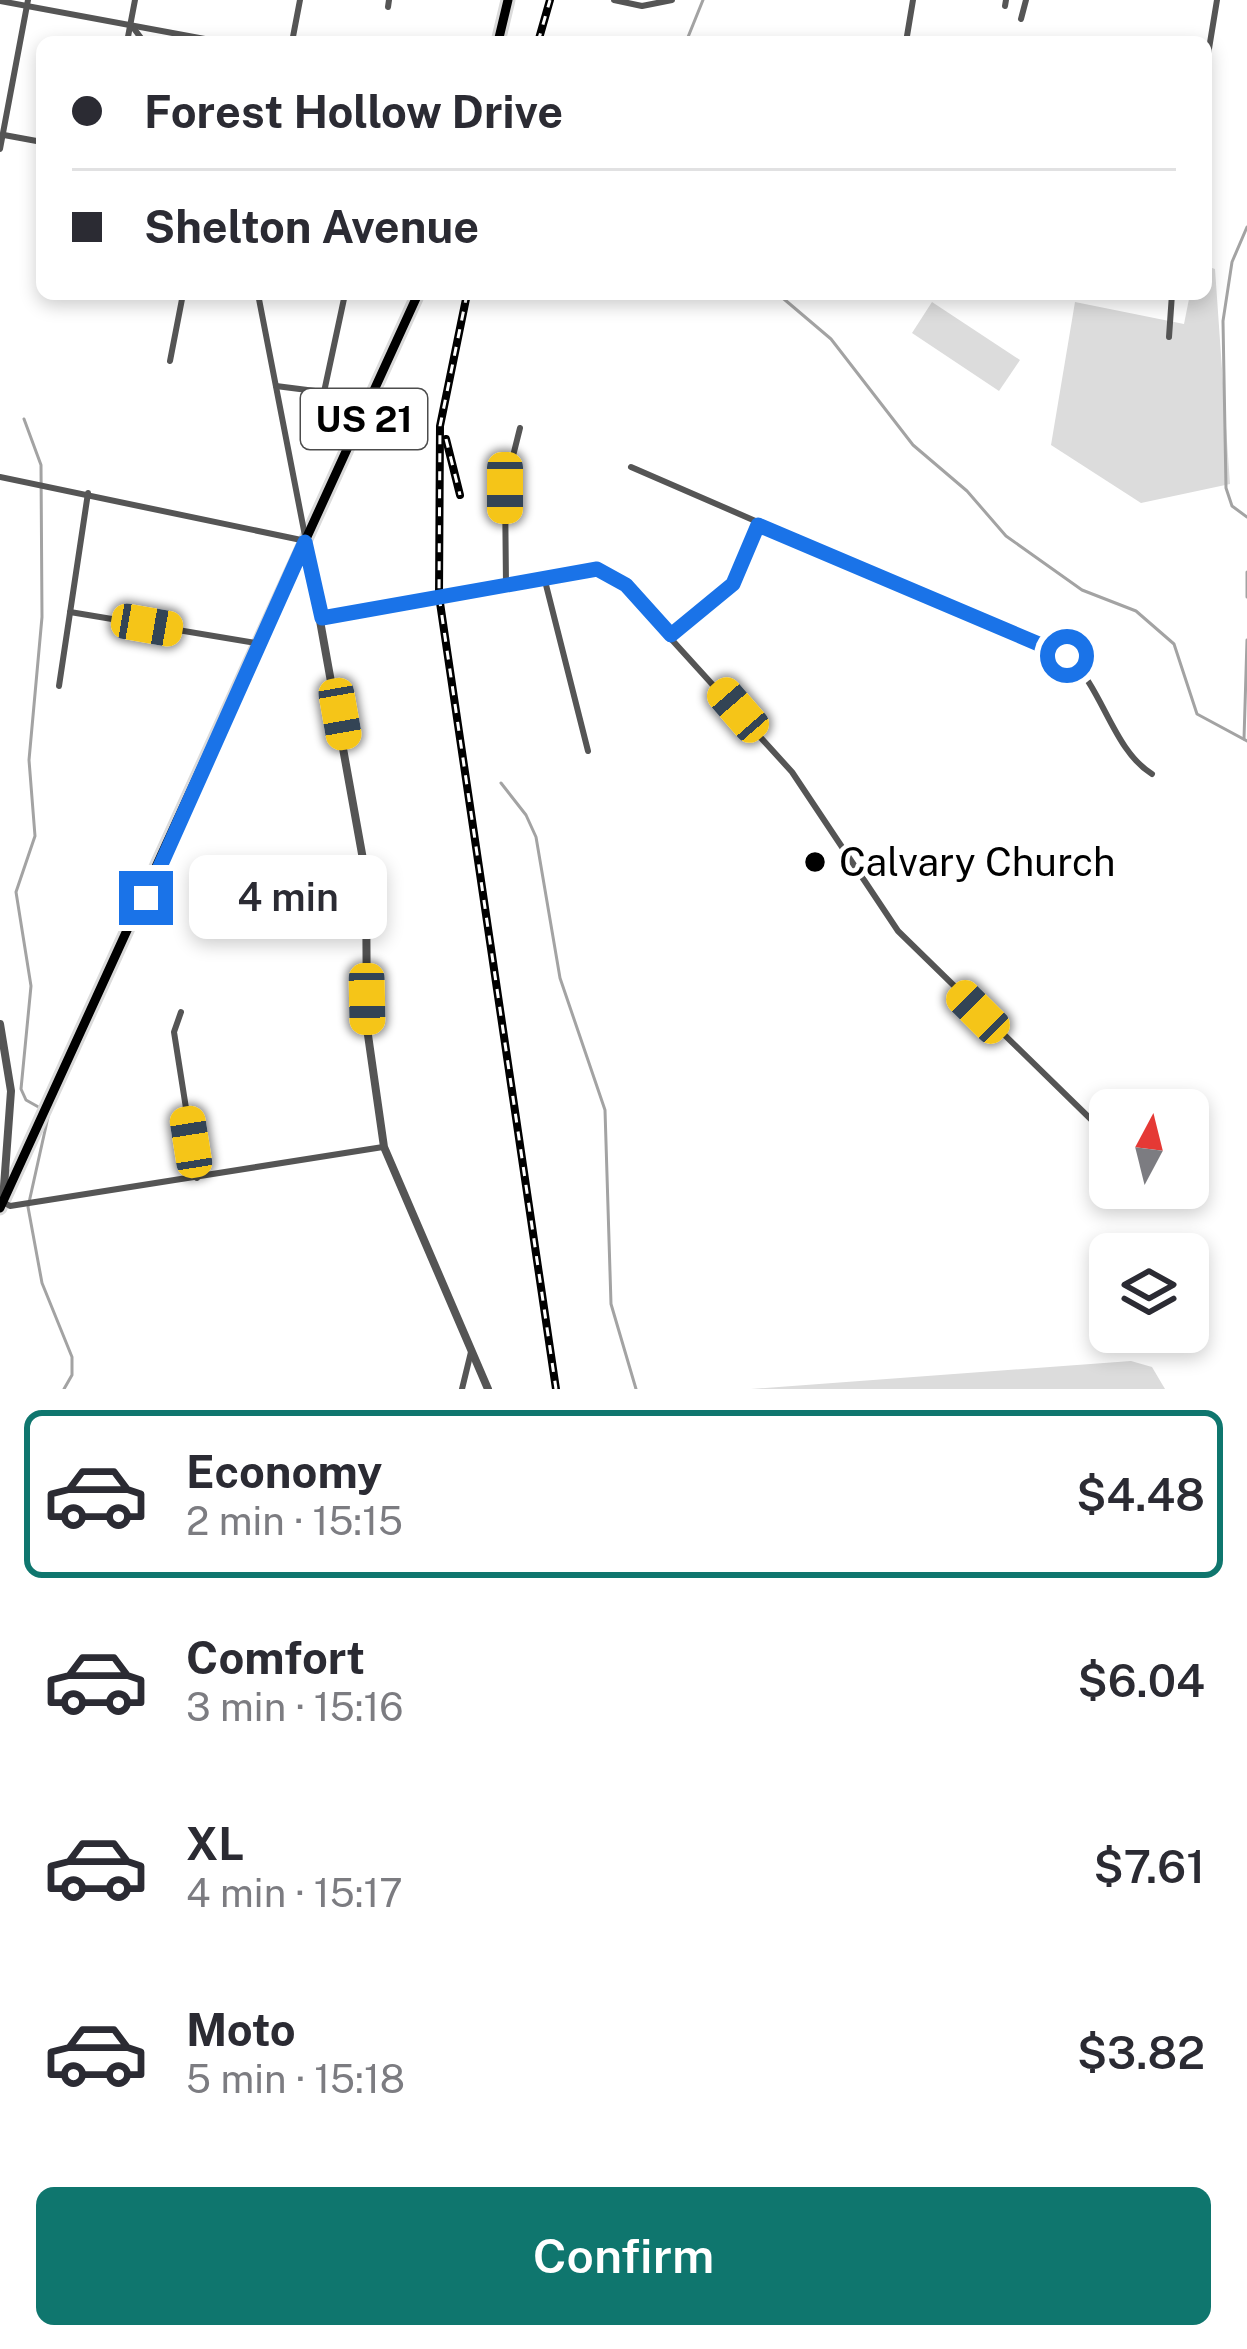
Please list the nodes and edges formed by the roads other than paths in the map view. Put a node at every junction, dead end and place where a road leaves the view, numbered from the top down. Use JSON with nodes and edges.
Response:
{"nodes":[{"id":1,"x":135,"y":0,"type":"edge"},
{"id":2,"x":300,"y":0,"type":"edge"},
{"id":3,"x":508,"y":0,"type":"edge"},
{"id":4,"x":614,"y":0,"type":"edge"},
{"id":5,"x":672,"y":0,"type":"edge"},
{"id":6,"x":913,"y":0,"type":"edge"},
{"id":7,"x":1026,"y":0,"type":"edge"},
{"id":8,"x":1216,"y":0,"type":"edge"},
{"id":9,"x":0,"y":1,"type":"edge"},
{"id":10,"x":28,"y":3,"type":"edge"},
{"id":11,"x":1021,"y":20,"type":"dead end"},
{"id":12,"x":130,"y":25,"type":"junction"},
{"id":13,"x":128,"y":36,"type":"edge"},
{"id":14,"x":139,"y":36,"type":"edge"},
{"id":15,"x":189,"y":36,"type":"edge"},
{"id":16,"x":293,"y":36,"type":"edge"},
{"id":17,"x":499,"y":36,"type":"edge"},
{"id":18,"x":907,"y":36,"type":"edge"},
{"id":19,"x":1211,"y":36,"type":"edge"},
{"id":20,"x":3,"y":135,"type":"edge"},
{"id":21,"x":36,"y":141,"type":"edge"},
{"id":22,"x":0,"y":149,"type":"edge"},
{"id":23,"x":182,"y":300,"type":"edge"},
{"id":24,"x":259,"y":300,"type":"edge"},
{"id":25,"x":344,"y":300,"type":"edge"},
{"id":26,"x":415,"y":300,"type":"edge"},
{"id":27,"x":1172,"y":300,"type":"edge"},
{"id":28,"x":1169,"y":337,"type":"dead end"},
{"id":29,"x":170,"y":362,"type":"dead end"},
{"id":30,"x":276,"y":386,"type":"junction"},
{"id":31,"x":324,"y":392,"type":"junction"},
{"id":32,"x":373,"y":398,"type":"junction"},
{"id":33,"x":520,"y":428,"type":"dead end"},
{"id":34,"x":632,"y":467,"type":"dead end"},
{"id":35,"x":0,"y":477,"type":"edge"},
{"id":36,"x":88,"y":493,"type":"junction"},
{"id":37,"x":758,"y":525,"type":"junction"},
{"id":38,"x":305,"y":542,"type":"junction"},
{"id":39,"x":544,"y":577,"type":"junction"},
{"id":40,"x":506,"y":584,"type":"junction"},
{"id":41,"x":70,"y":612,"type":"junction"},
{"id":42,"x":322,"y":618,"type":"junction"},
{"id":43,"x":671,"y":635,"type":"junction"},
{"id":44,"x":262,"y":644,"type":"junction"},
{"id":45,"x":59,"y":686,"type":"dead end"},
{"id":46,"x":588,"y":751,"type":"dead end"},
{"id":47,"x":1152,"y":774,"type":"dead end"},
{"id":48,"x":181,"y":1012,"type":"dead end"},
{"id":49,"x":0,"y":1024,"type":"edge"},
{"id":50,"x":1089,"y":1117,"type":"edge"},
{"id":51,"x":384,"y":1147,"type":"junction"},
{"id":52,"x":196,"y":1178,"type":"junction"},
{"id":53,"x":2,"y":1205,"type":"edge"},
{"id":54,"x":472,"y":1348,"type":"junction"},
{"id":55,"x":462,"y":1389,"type":"edge"},
{"id":56,"x":488,"y":1389,"type":"edge"}],
"edges":[{"from":1,"to":12,"type":"street"},
{"from":2,"to":16,"type":"street"},
{"from":3,"to":17,"type":"main road"},
{"from":4,"to":5,"type":"street"},
{"from":6,"to":18,"type":"street"},
{"from":7,"to":11,"type":"street"},
{"from":8,"to":19,"type":"street"},
{"from":9,"to":10,"type":"street"},
{"from":10,"to":12,"type":"street"},
{"from":10,"to":20,"type":"street"},
{"from":12,"to":13,"type":"street"},
{"from":12,"to":14,"type":"street"},
{"from":12,"to":15,"type":"street"},
{"from":20,"to":21,"type":"street"},
{"from":20,"to":22,"type":"street"},
{"from":23,"to":29,"type":"street"},
{"from":24,"to":30,"type":"street"},
{"from":25,"to":31,"type":"street"},
{"from":26,"to":32,"type":"main road","number":"US 21"},
{"from":27,"to":28,"type":"street"},
{"from":30,"to":31,"type":"street"},
{"from":30,"to":38,"type":"street"},
{"from":31,"to":32,"type":"street"},
{"from":32,"to":38,"type":"main road","number":"US 21"},
{"from":33,"to":40,"type":"street"},
{"from":34,"to":37,"type":"street"},
{"from":35,"to":36,"type":"street"},
{"from":36,"to":38,"type":"street"},
{"from":36,"to":41,"type":"street"},
{"from":37,"to":43,"type":"street"},
{"from":37,"to":47,"type":"street"},
{"from":38,"to":42,"type":"street"},
{"from":38,"to":44,"type":"main road","number":"US 21"},
{"from":39,"to":40,"type":"street"},
{"from":39,"to":43,"type":"street"},
{"from":39,"to":46,"type":"street"},
{"from":40,"to":42,"type":"street"},
{"from":41,"to":44,"type":"street"},
{"from":41,"to":45,"type":"street"},
{"from":42,"to":51,"type":"street"},
{"from":43,"to":50,"type":"street"},
{"from":44,"to":53,"type":"main road","number":"US 21"},
{"from":48,"to":52,"type":"street"},
{"from":49,"to":53,"type":"street"},
{"from":51,"to":52,"type":"street"},
{"from":51,"to":54,"type":"street"},
{"from":52,"to":53,"type":"street"},
{"from":54,"to":55,"type":"street"},
{"from":54,"to":56,"type":"street"}]}
